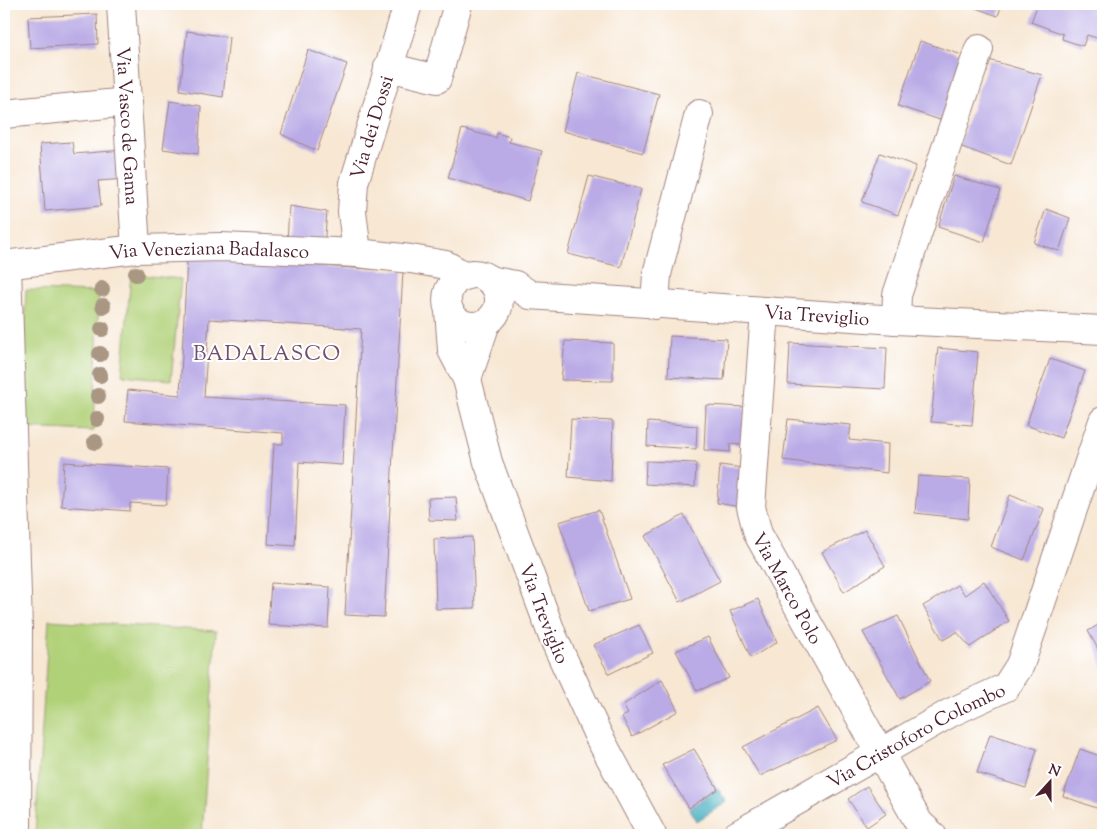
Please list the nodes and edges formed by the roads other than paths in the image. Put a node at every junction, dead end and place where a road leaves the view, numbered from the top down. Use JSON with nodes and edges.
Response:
{"nodes":[{"id":1,"x":121,"y":4,"type":"edge"},
{"id":2,"x":408,"y":4,"type":"edge"},
{"id":3,"x":458,"y":4,"type":"edge"},
{"id":4,"x":979,"y":49,"type":"dead end"},
{"id":5,"x":388,"y":67,"type":"junction"},
{"id":6,"x":128,"y":102,"type":"junction"},
{"id":7,"x":4,"y":114,"type":"edge"},
{"id":8,"x":700,"y":114,"type":"dead end"},
{"id":9,"x":136,"y":249,"type":"junction"},
{"id":10,"x":357,"y":253,"type":"junction"},
{"id":11,"x":6,"y":265,"type":"edge"},
{"id":12,"x":463,"y":290,"type":"junction"},
{"id":13,"x":530,"y":295,"type":"junction"},
{"id":14,"x":655,"y":304,"type":"junction"},
{"id":15,"x":765,"y":311,"type":"junction"},
{"id":16,"x":489,"y":320,"type":"junction"},
{"id":17,"x":896,"y":320,"type":"junction"},
{"id":18,"x":1103,"y":330,"type":"edge"},
{"id":19,"x":467,"y":379,"type":"junction"},
{"id":20,"x":1103,"y":422,"type":"edge"},
{"id":21,"x":11,"y":703,"type":"edge"},
{"id":22,"x":880,"y":754,"type":"junction"},
{"id":23,"x":17,"y":835,"type":"edge"},
{"id":24,"x":652,"y":835,"type":"edge"},
{"id":25,"x":737,"y":835,"type":"edge"},
{"id":26,"x":932,"y":835,"type":"edge"}],
"edges":[{"from":1,"to":6,"type":"street","name":"Via Vasco de Gama"},
{"from":2,"to":5,"type":"street","name":"Via dei Dossi"},
{"from":3,"to":5,"type":"street"},
{"from":4,"to":17,"type":"street"},
{"from":5,"to":10,"type":"street","name":"Via dei Dossi"},
{"from":6,"to":7,"type":"street"},
{"from":6,"to":9,"type":"street","name":"Via Vasco de Gama"},
{"from":8,"to":14,"type":"street"},
{"from":9,"to":10,"type":"street","name":"Via Veneziana Badalasco"},
{"from":9,"to":11,"type":"street","name":"Via Veneziana Badalasco"},
{"from":10,"to":12,"type":"street","name":"Via Veneziana Badalasco"},
{"from":11,"to":21,"type":"street","name":"Via Veneziana Badalasco"},
{"from":12,"to":13,"type":"street","name":"Via Treviglio"},
{"from":12,"to":16,"type":"street"},
{"from":12,"to":16,"type":"street"},
{"from":12,"to":19,"type":"street","name":"Via Treviglio"},
{"from":13,"to":14,"type":"street","name":"Via Treviglio"},
{"from":13,"to":16,"type":"street"},
{"from":14,"to":15,"type":"street","name":"Via Treviglio"},
{"from":15,"to":17,"type":"street","name":"Via Treviglio"},
{"from":15,"to":22,"type":"street","name":"Via Marco Polo"},
{"from":16,"to":19,"type":"street"},
{"from":17,"to":18,"type":"street","name":"Via Treviglio"},
{"from":19,"to":24,"type":"street","name":"Via Treviglio"},
{"from":20,"to":22,"type":"street","name":"Via Cristoforo Colombo"},
{"from":21,"to":23,"type":"street","name":"Via Veneziana Badalasco"},
{"from":22,"to":25,"type":"street","name":"Via Cristoforo Colombo"},
{"from":22,"to":26,"type":"street","name":"Via Marco Polo"}]}
